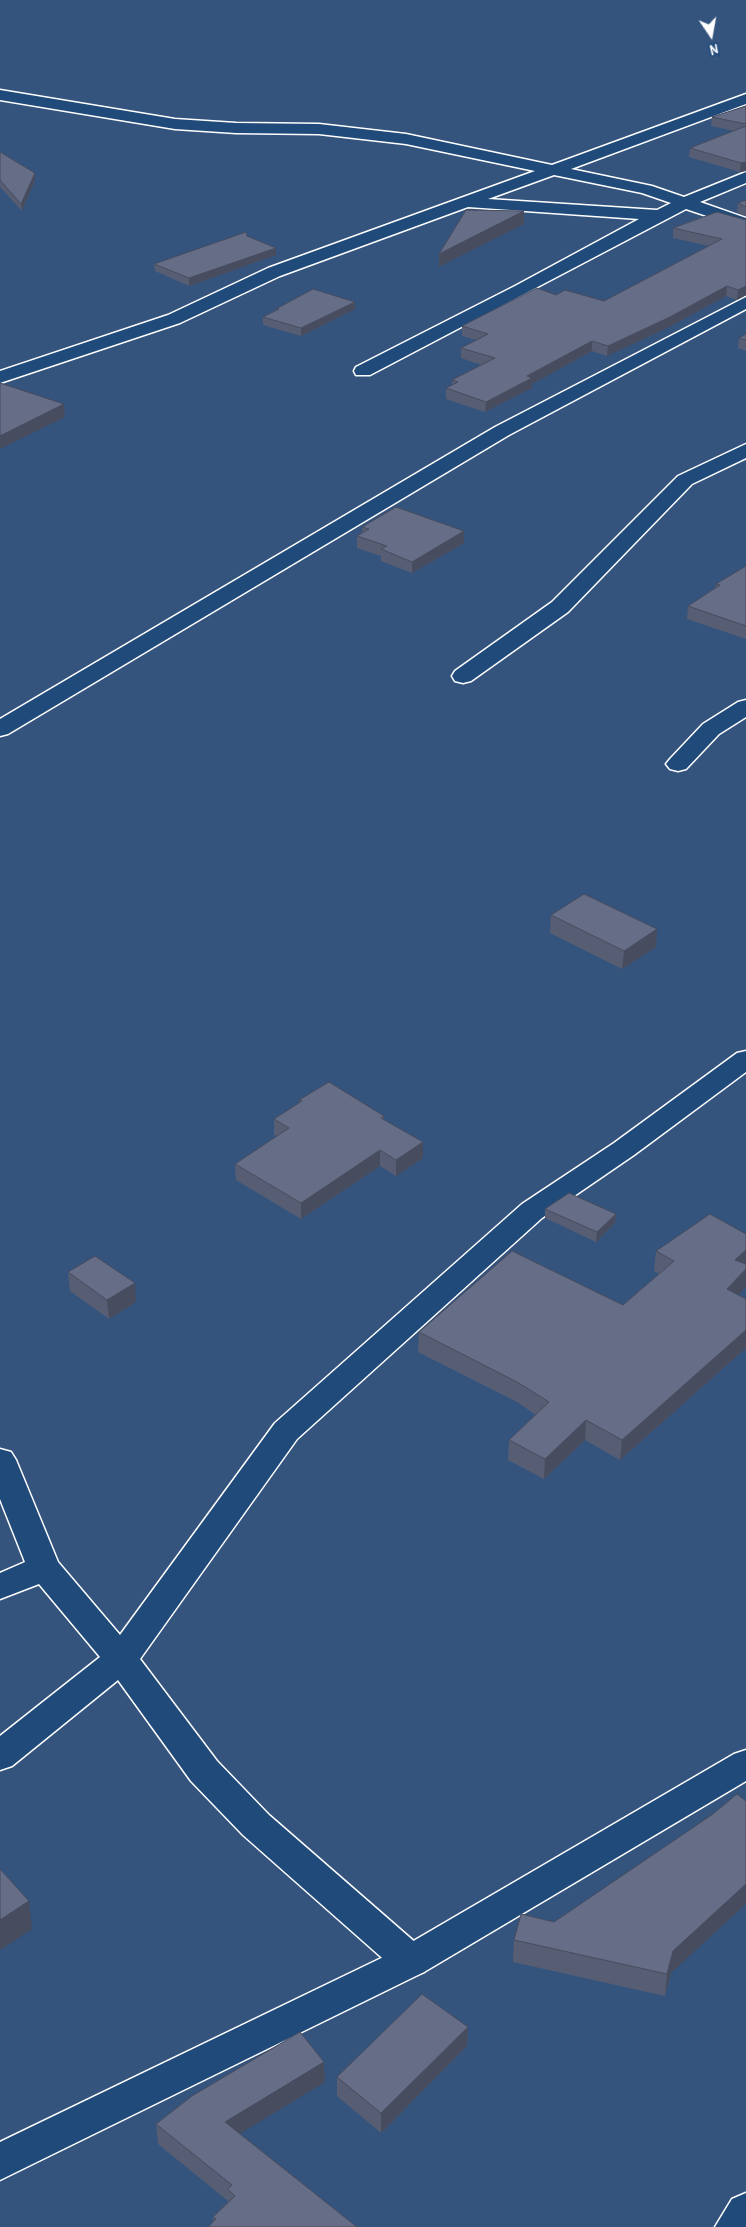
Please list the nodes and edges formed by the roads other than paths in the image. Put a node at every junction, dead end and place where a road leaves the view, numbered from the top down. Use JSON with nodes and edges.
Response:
{"nodes":[{"id":1,"x":0,"y":95,"type":"edge"},
{"id":2,"x":746,"y":100,"type":"edge"},
{"id":3,"x":555,"y":169,"type":"junction"},
{"id":4,"x":746,"y":177,"type":"edge"},
{"id":5,"x":462,"y":202,"type":"junction"},
{"id":6,"x":684,"y":202,"type":"junction"},
{"id":7,"x":659,"y":215,"type":"junction"},
{"id":8,"x":746,"y":224,"type":"edge"},
{"id":9,"x":746,"y":302,"type":"edge"},
{"id":10,"x":727,"y":312,"type":"junction"},
{"id":11,"x":746,"y":318,"type":"edge"},
{"id":12,"x":364,"y":371,"type":"dead end"},
{"id":13,"x":0,"y":377,"type":"edge"},
{"id":14,"x":746,"y":450,"type":"edge"},
{"id":15,"x":463,"y":676,"type":"dead end"},
{"id":16,"x":746,"y":708,"type":"edge"},
{"id":17,"x":0,"y":729,"type":"edge"},
{"id":18,"x":678,"y":764,"type":"dead end"},
{"id":19,"x":746,"y":1059,"type":"edge"},
{"id":20,"x":0,"y":1460,"type":"edge"},
{"id":21,"x":44,"y":1568,"type":"junction"},
{"id":22,"x":0,"y":1587,"type":"edge"},
{"id":23,"x":121,"y":1659,"type":"junction"},
{"id":24,"x":0,"y":1756,"type":"edge"},
{"id":25,"x":746,"y":1764,"type":"edge"},
{"id":26,"x":411,"y":1961,"type":"junction"},
{"id":27,"x":0,"y":2162,"type":"edge"},
{"id":28,"x":746,"y":2212,"type":"edge"},
{"id":29,"x":736,"y":2227,"type":"edge"}],
"edges":[{"from":1,"to":3,"type":"main road"},
{"from":2,"to":3,"type":"main road"},
{"from":3,"to":5,"type":"main road"},
{"from":3,"to":6,"type":"main road"},
{"from":4,"to":6,"type":"main road"},
{"from":5,"to":7,"type":"main road"},
{"from":5,"to":13,"type":"main road"},
{"from":6,"to":7,"type":"main road"},
{"from":6,"to":8,"type":"main road"},
{"from":7,"to":12,"type":"main road"},
{"from":9,"to":10,"type":"main road"},
{"from":10,"to":11,"type":"main road"},
{"from":10,"to":17,"type":"main road"},
{"from":14,"to":15,"type":"main road"},
{"from":16,"to":18,"type":"main road"},
{"from":19,"to":23,"type":"main road"},
{"from":20,"to":21,"type":"main road"},
{"from":21,"to":22,"type":"main road"},
{"from":21,"to":23,"type":"main road"},
{"from":23,"to":24,"type":"main road"},
{"from":23,"to":26,"type":"main road"},
{"from":25,"to":26,"type":"main road"},
{"from":26,"to":27,"type":"main road"},
{"from":28,"to":29,"type":"main road"}]}
